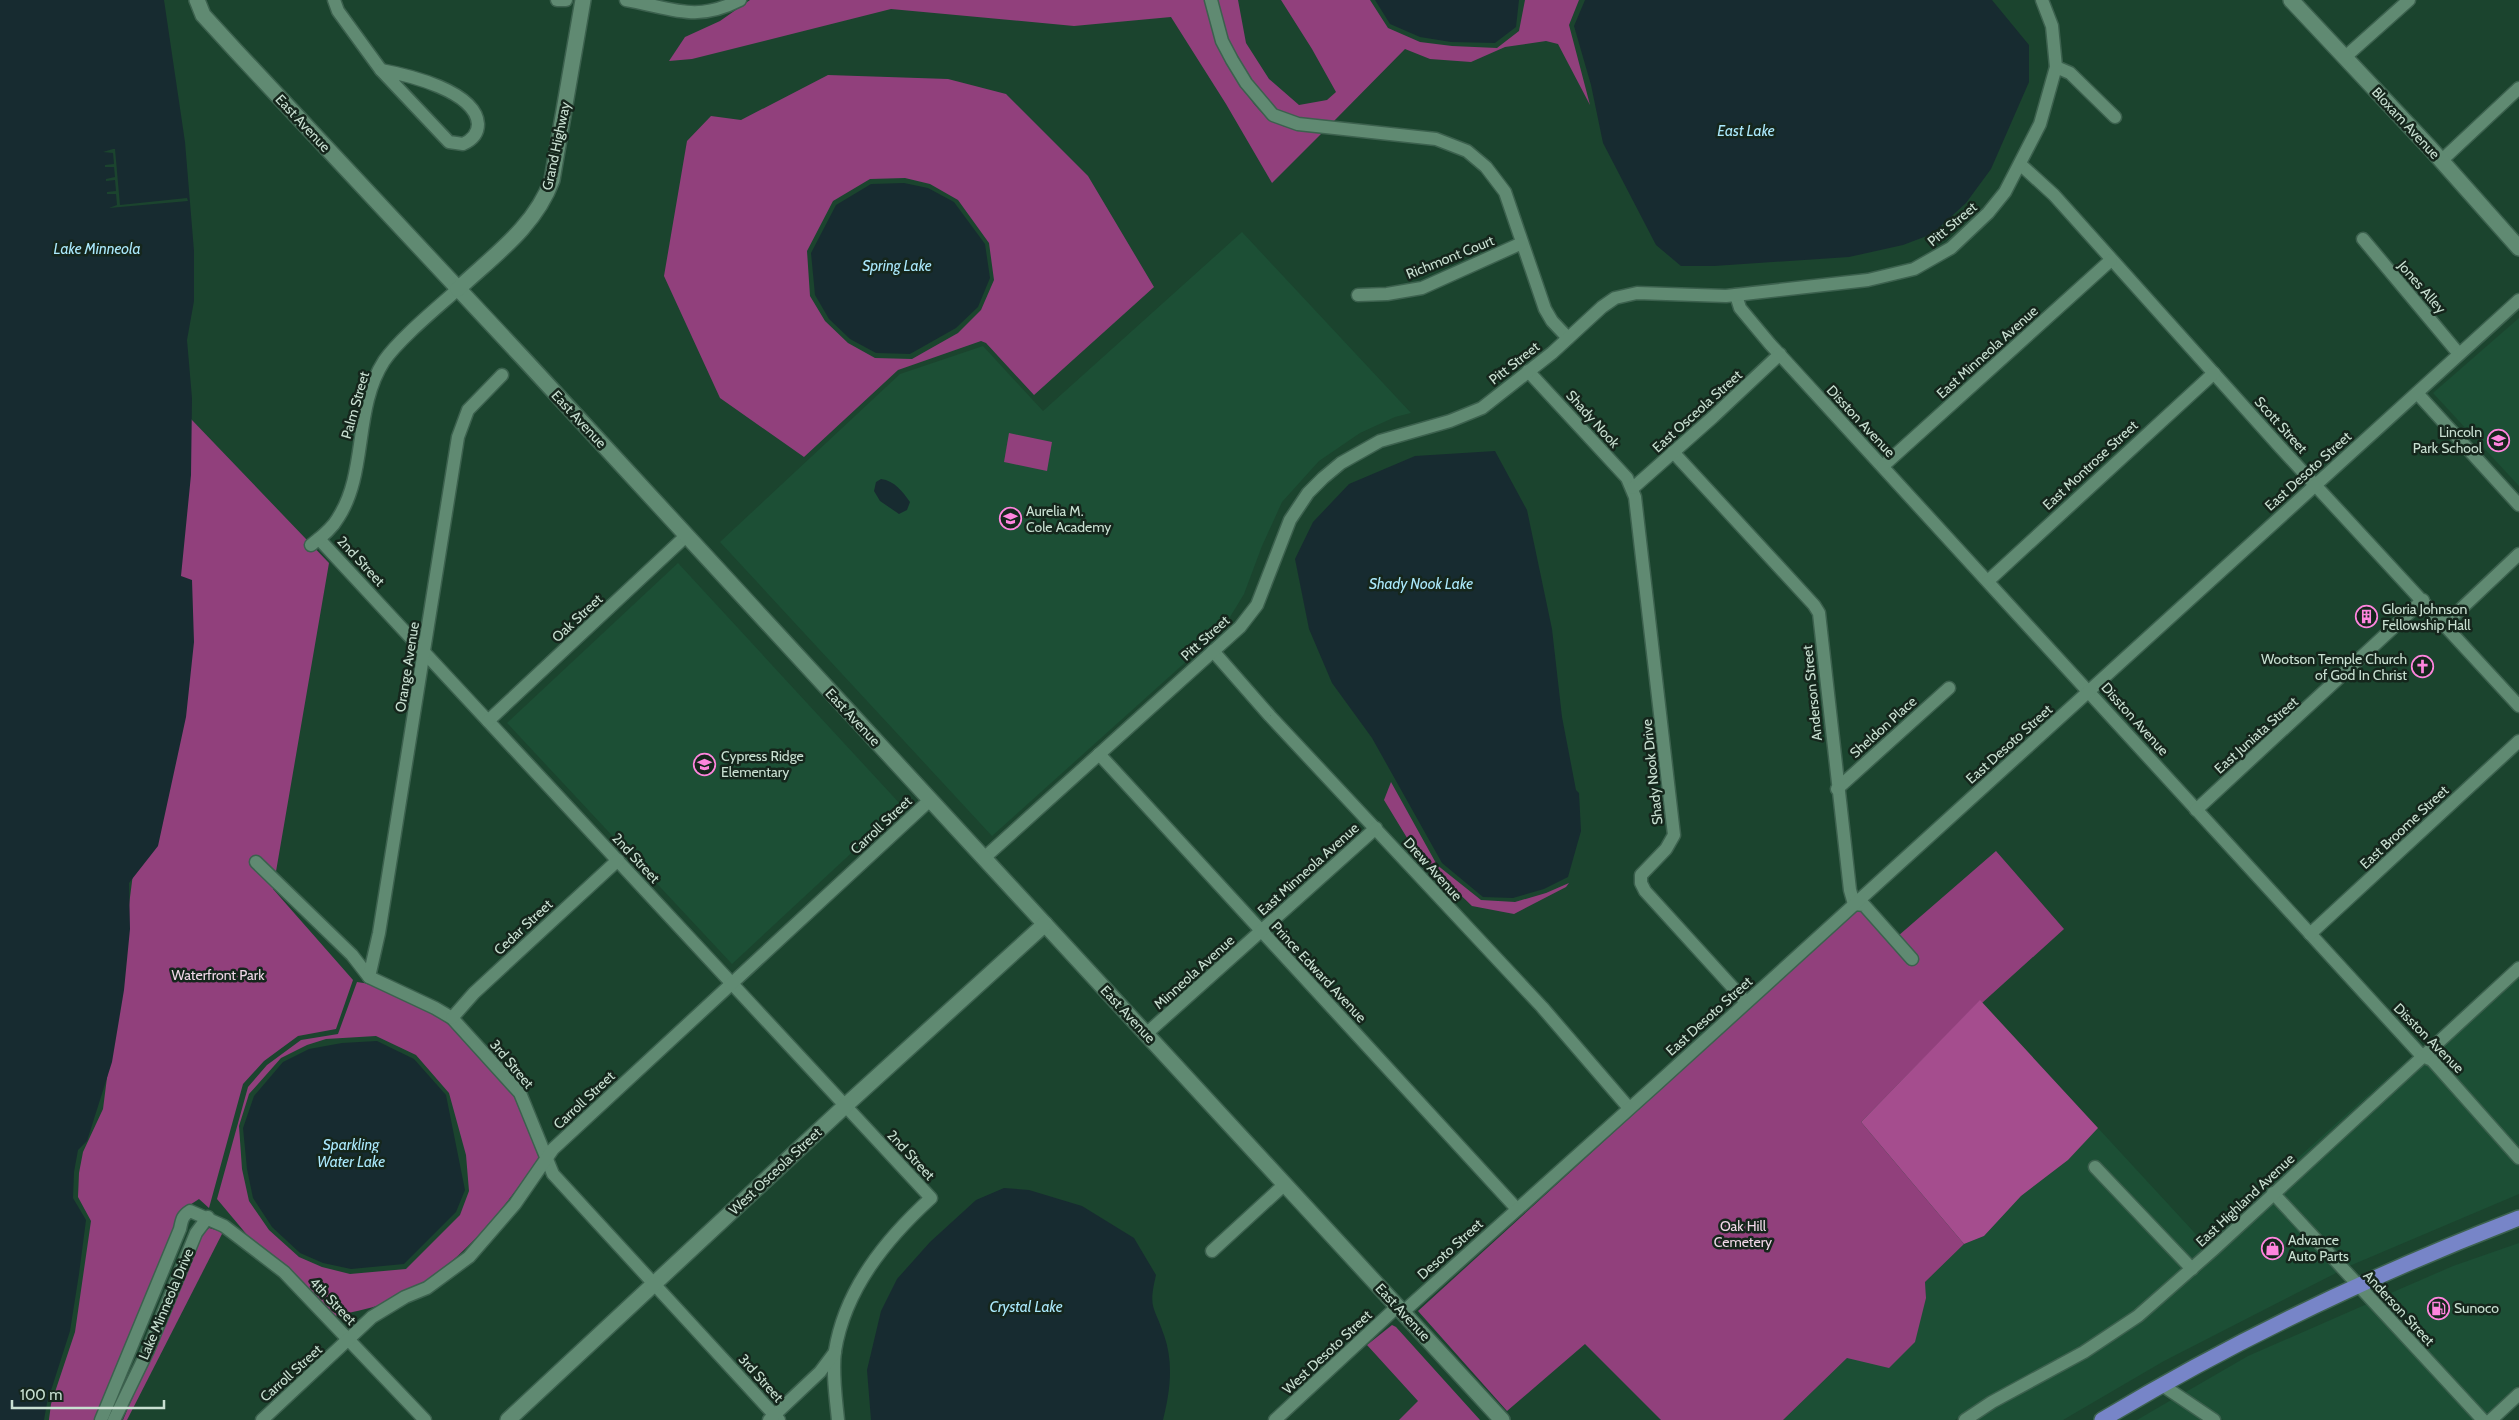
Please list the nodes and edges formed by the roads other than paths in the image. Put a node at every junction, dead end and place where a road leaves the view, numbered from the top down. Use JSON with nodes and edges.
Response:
{"nodes":[{"id":1,"x":197,"y":0,"type":"edge"},
{"id":2,"x":334,"y":0,"type":"edge"},
{"id":3,"x":557,"y":0,"type":"edge"},
{"id":4,"x":566,"y":0,"type":"edge"},
{"id":5,"x":583,"y":0,"type":"edge"},
{"id":6,"x":626,"y":0,"type":"edge"},
{"id":7,"x":740,"y":0,"type":"edge"},
{"id":8,"x":1211,"y":0,"type":"edge"},
{"id":9,"x":2042,"y":0,"type":"edge"},
{"id":10,"x":2291,"y":0,"type":"edge"},
{"id":11,"x":2409,"y":0,"type":"edge"},
{"id":12,"x":2344,"y":58,"type":"junction"},
{"id":13,"x":2056,"y":67,"type":"junction"},
{"id":14,"x":382,"y":70,"type":"junction"},
{"id":15,"x":2519,"y":88,"type":"edge"},
{"id":16,"x":2114,"y":117,"type":"dead end"},
{"id":17,"x":2441,"y":161,"type":"junction"},
{"id":18,"x":2020,"y":164,"type":"junction"},
{"id":19,"x":2363,"y":239,"type":"dead end"},
{"id":20,"x":1522,"y":243,"type":"junction"},
{"id":21,"x":2519,"y":248,"type":"edge"},
{"id":22,"x":2111,"y":260,"type":"junction"},
{"id":23,"x":458,"y":288,"type":"junction"},
{"id":24,"x":1736,"y":294,"type":"junction"},
{"id":25,"x":1358,"y":295,"type":"dead end"},
{"id":26,"x":2519,"y":300,"type":"edge"},
{"id":27,"x":1568,"y":338,"type":"junction"},
{"id":28,"x":1780,"y":354,"type":"junction"},
{"id":29,"x":2458,"y":354,"type":"junction"},
{"id":30,"x":1528,"y":371,"type":"junction"},
{"id":31,"x":2214,"y":372,"type":"junction"},
{"id":32,"x":502,"y":375,"type":"dead end"},
{"id":33,"x":2417,"y":393,"type":"junction"},
{"id":34,"x":1673,"y":452,"type":"junction"},
{"id":35,"x":1883,"y":466,"type":"junction"},
{"id":36,"x":2315,"y":485,"type":"junction"},
{"id":37,"x":1632,"y":488,"type":"junction"},
{"id":38,"x":2519,"y":505,"type":"edge"},
{"id":39,"x":686,"y":536,"type":"junction"},
{"id":40,"x":315,"y":542,"type":"joint"},
{"id":41,"x":2519,"y":554,"type":"edge"},
{"id":42,"x":1988,"y":581,"type":"junction"},
{"id":43,"x":2423,"y":600,"type":"junction"},
{"id":44,"x":2445,"y":624,"type":"junction"},
{"id":45,"x":1213,"y":651,"type":"junction"},
{"id":46,"x":424,"y":652,"type":"junction"},
{"id":47,"x":1948,"y":688,"type":"dead end"},
{"id":48,"x":2090,"y":692,"type":"junction"},
{"id":49,"x":2519,"y":706,"type":"edge"},
{"id":50,"x":488,"y":721,"type":"junction"},
{"id":51,"x":2519,"y":741,"type":"edge"},
{"id":52,"x":1098,"y":754,"type":"junction"},
{"id":53,"x":1837,"y":789,"type":"junction"},
{"id":54,"x":930,"y":800,"type":"junction"},
{"id":55,"x":2196,"y":810,"type":"junction"},
{"id":56,"x":1376,"y":828,"type":"junction"},
{"id":57,"x":984,"y":858,"type":"junction"},
{"id":58,"x":618,"y":860,"type":"junction"},
{"id":59,"x":256,"y":862,"type":"dead end"},
{"id":60,"x":1854,"y":904,"type":"junction"},
{"id":61,"x":1045,"y":924,"type":"junction"},
{"id":62,"x":1261,"y":931,"type":"junction"},
{"id":63,"x":2310,"y":934,"type":"junction"},
{"id":64,"x":1912,"y":959,"type":"dead end"},
{"id":65,"x":2519,"y":968,"type":"edge"},
{"id":66,"x":369,"y":977,"type":"junction"},
{"id":67,"x":732,"y":983,"type":"junction"},
{"id":68,"x":1746,"y":1002,"type":"junction"},
{"id":69,"x":452,"y":1018,"type":"junction"},
{"id":70,"x":1146,"y":1034,"type":"junction"},
{"id":71,"x":2422,"y":1056,"type":"junction"},
{"id":72,"x":845,"y":1106,"type":"junction"},
{"id":73,"x":1629,"y":1108,"type":"junction"},
{"id":74,"x":2519,"y":1158,"type":"edge"},
{"id":75,"x":546,"y":1159,"type":"junction"},
{"id":76,"x":2095,"y":1166,"type":"dead end"},
{"id":77,"x":1285,"y":1184,"type":"junction"},
{"id":78,"x":2273,"y":1193,"type":"junction"},
{"id":79,"x":1517,"y":1209,"type":"junction"},
{"id":80,"x":208,"y":1217,"type":"junction"},
{"id":81,"x":2519,"y":1218,"type":"edge"},
{"id":82,"x":1212,"y":1251,"type":"dead end"},
{"id":83,"x":2192,"y":1269,"type":"junction"},
{"id":84,"x":654,"y":1283,"type":"junction"},
{"id":85,"x":2357,"y":1285,"type":"junction"},
{"id":86,"x":1401,"y":1309,"type":"junction"},
{"id":87,"x":349,"y":1340,"type":"junction"},
{"id":88,"x":835,"y":1352,"type":"junction"},
{"id":89,"x":2162,"y":1385,"type":"junction"},
{"id":90,"x":2519,"y":1394,"type":"edge"},
{"id":91,"x":774,"y":1418,"type":"edge"},
{"id":92,"x":101,"y":1420,"type":"edge"},
{"id":93,"x":114,"y":1420,"type":"edge"},
{"id":94,"x":262,"y":1420,"type":"edge"},
{"id":95,"x":424,"y":1420,"type":"edge"},
{"id":96,"x":508,"y":1420,"type":"edge"},
{"id":97,"x":838,"y":1420,"type":"edge"},
{"id":98,"x":1275,"y":1420,"type":"edge"},
{"id":99,"x":1502,"y":1420,"type":"edge"},
{"id":100,"x":1966,"y":1420,"type":"edge"},
{"id":101,"x":2102,"y":1420,"type":"edge"},
{"id":102,"x":2214,"y":1420,"type":"edge"},
{"id":103,"x":2483,"y":1420,"type":"edge"},
{"id":104,"x":2491,"y":1420,"type":"edge"}],
"edges":[{"from":1,"to":23,"type":"street","name":"East Avenue"},
{"from":2,"to":14,"type":"street"},
{"from":3,"to":4,"type":"street"},
{"from":5,"to":23,"type":"street","name":"Grand Highway"},
{"from":6,"to":7,"type":"street"},
{"from":8,"to":20,"type":"street"},
{"from":9,"to":13,"type":"street","name":"Pitt Street"},
{"from":10,"to":12,"type":"street","name":"Bloxam Avenue"},
{"from":11,"to":12,"type":"street"},
{"from":12,"to":17,"type":"street","name":"Bloxam Avenue"},
{"from":13,"to":16,"type":"street"},
{"from":13,"to":18,"type":"street","name":"Pitt Street"},
{"from":14,"to":14,"type":"street"},
{"from":15,"to":17,"type":"street"},
{"from":17,"to":21,"type":"street","name":"Bloxam Avenue"},
{"from":18,"to":22,"type":"street","name":"Scott Street"},
{"from":18,"to":24,"type":"street","name":"Pitt Street"},
{"from":19,"to":29,"type":"street","name":"Jones Alley"},
{"from":20,"to":25,"type":"street","name":"Richmont Court"},
{"from":20,"to":27,"type":"street"},
{"from":22,"to":31,"type":"street","name":"Scott Street"},
{"from":22,"to":35,"type":"street","name":"East Minneola Avenue"},
{"from":23,"to":39,"type":"street","name":"East Avenue"},
{"from":23,"to":40,"type":"street","name":"Palm Street"},
{"from":24,"to":27,"type":"street","name":"Pitt Street"},
{"from":24,"to":28,"type":"street","name":"Disston Avenue"},
{"from":26,"to":29,"type":"street","name":"East Desoto Street"},
{"from":27,"to":30,"type":"street","name":"Pitt Street"},
{"from":28,"to":34,"type":"street","name":"East Osceola Street"},
{"from":28,"to":35,"type":"street","name":"Disston Avenue"},
{"from":29,"to":33,"type":"street","name":"East Desoto Street"},
{"from":30,"to":37,"type":"street","name":"Shady Nook"},
{"from":30,"to":45,"type":"street","name":"Pitt Street"},
{"from":31,"to":36,"type":"street","name":"Scott Street"},
{"from":31,"to":42,"type":"street","name":"East Montrose Street"},
{"from":32,"to":46,"type":"street","name":"Orange Avenue"},
{"from":33,"to":36,"type":"street","name":"East Desoto Street"},
{"from":33,"to":38,"type":"street"},
{"from":34,"to":37,"type":"street","name":"East Osceola Street"},
{"from":34,"to":53,"type":"street","name":"Anderson Street"},
{"from":35,"to":42,"type":"street","name":"Disston Avenue"},
{"from":36,"to":43,"type":"street","name":"Scott Street"},
{"from":36,"to":48,"type":"street","name":"East Desoto Street"},
{"from":37,"to":68,"type":"street","name":"Shady Nook Drive"},
{"from":39,"to":50,"type":"street","name":"Oak Street"},
{"from":39,"to":54,"type":"street","name":"East Avenue"},
{"from":40,"to":46,"type":"street","name":"2nd Street"},
{"from":41,"to":44,"type":"street"},
{"from":42,"to":48,"type":"street","name":"Disston Avenue"},
{"from":43,"to":44,"type":"street","name":"Scott Street"},
{"from":43,"to":55,"type":"street","name":"East Juniata Street"},
{"from":44,"to":49,"type":"street","name":"Scott Street"},
{"from":45,"to":52,"type":"street","name":"Pitt Street"},
{"from":45,"to":56,"type":"street","name":"Drew Avenue"},
{"from":46,"to":50,"type":"street","name":"2nd Street"},
{"from":46,"to":66,"type":"street","name":"Orange Avenue"},
{"from":47,"to":53,"type":"street","name":"Sheldon Place"},
{"from":48,"to":55,"type":"street","name":"Disston Avenue"},
{"from":48,"to":60,"type":"street","name":"East Desoto Street"},
{"from":50,"to":58,"type":"street","name":"2nd Street"},
{"from":51,"to":63,"type":"street","name":"East Broome Street"},
{"from":52,"to":57,"type":"street","name":"Pitt Street"},
{"from":52,"to":62,"type":"street","name":"Prince Edward Avenue"},
{"from":53,"to":60,"type":"street","name":"Anderson Street"},
{"from":54,"to":57,"type":"street","name":"East Avenue"},
{"from":54,"to":67,"type":"street","name":"Carroll Street"},
{"from":55,"to":63,"type":"street","name":"Disston Avenue"},
{"from":56,"to":62,"type":"street","name":"East Minneola Avenue"},
{"from":56,"to":73,"type":"street","name":"Drew Avenue"},
{"from":57,"to":61,"type":"street","name":"East Avenue"},
{"from":58,"to":67,"type":"street","name":"2nd Street"},
{"from":58,"to":69,"type":"street","name":"Cedar Street"},
{"from":59,"to":66,"type":"street","name":"3rd Street"},
{"from":60,"to":64,"type":"street"},
{"from":60,"to":68,"type":"street","name":"East Desoto Street"},
{"from":61,"to":70,"type":"street","name":"East Avenue"},
{"from":61,"to":72,"type":"street","name":"West Osceola Street"},
{"from":62,"to":70,"type":"street","name":"Minneola Avenue"},
{"from":62,"to":79,"type":"street","name":"Prince Edward Avenue"},
{"from":63,"to":71,"type":"street","name":"Disston Avenue"},
{"from":65,"to":71,"type":"street","name":"East Highland Avenue"},
{"from":66,"to":69,"type":"street","name":"3rd Street"},
{"from":67,"to":72,"type":"street","name":"2nd Street"},
{"from":67,"to":75,"type":"street","name":"Carroll Street"},
{"from":68,"to":73,"type":"street","name":"East Desoto Street"},
{"from":69,"to":75,"type":"street","name":"3rd Street"},
{"from":70,"to":77,"type":"street","name":"East Avenue"},
{"from":71,"to":74,"type":"street","name":"Disston Avenue"},
{"from":71,"to":78,"type":"street","name":"East Highland Avenue"},
{"from":72,"to":84,"type":"street","name":"West Osceola Street"},
{"from":72,"to":88,"type":"street","name":"2nd Street"},
{"from":73,"to":79,"type":"street","name":"East Desoto Street"},
{"from":75,"to":84,"type":"street","name":"3rd Street"},
{"from":75,"to":87,"type":"street","name":"Carroll Street"},
{"from":76,"to":83,"type":"street"},
{"from":77,"to":82,"type":"street"},
{"from":77,"to":86,"type":"street","name":"East Avenue"},
{"from":78,"to":83,"type":"street","name":"East Highland Avenue"},
{"from":78,"to":85,"type":"street","name":"Anderson Street"},
{"from":79,"to":86,"type":"street","name":"Desoto Street"},
{"from":80,"to":87,"type":"street","name":"4th Street"},
{"from":80,"to":92,"type":"street"},
{"from":80,"to":93,"type":"street","name":"Lake Minneola Drive"},
{"from":81,"to":85,"type":"highway"},
{"from":83,"to":100,"type":"street","name":"East Highland Avenue"},
{"from":84,"to":91,"type":"street","name":"3rd Street"},
{"from":84,"to":96,"type":"street","name":"West Osceola Street"},
{"from":85,"to":89,"type":"highway"},
{"from":85,"to":103,"type":"street","name":"Anderson Street"},
{"from":86,"to":98,"type":"street","name":"West Desoto Street"},
{"from":86,"to":99,"type":"street","name":"East Avenue"},
{"from":87,"to":94,"type":"street","name":"Carroll Street"},
{"from":87,"to":95,"type":"street","name":"4th Street"},
{"from":88,"to":91,"type":"street"},
{"from":88,"to":97,"type":"street"},
{"from":89,"to":101,"type":"highway"},
{"from":89,"to":102,"type":"street"},
{"from":90,"to":104,"type":"street"}]}
